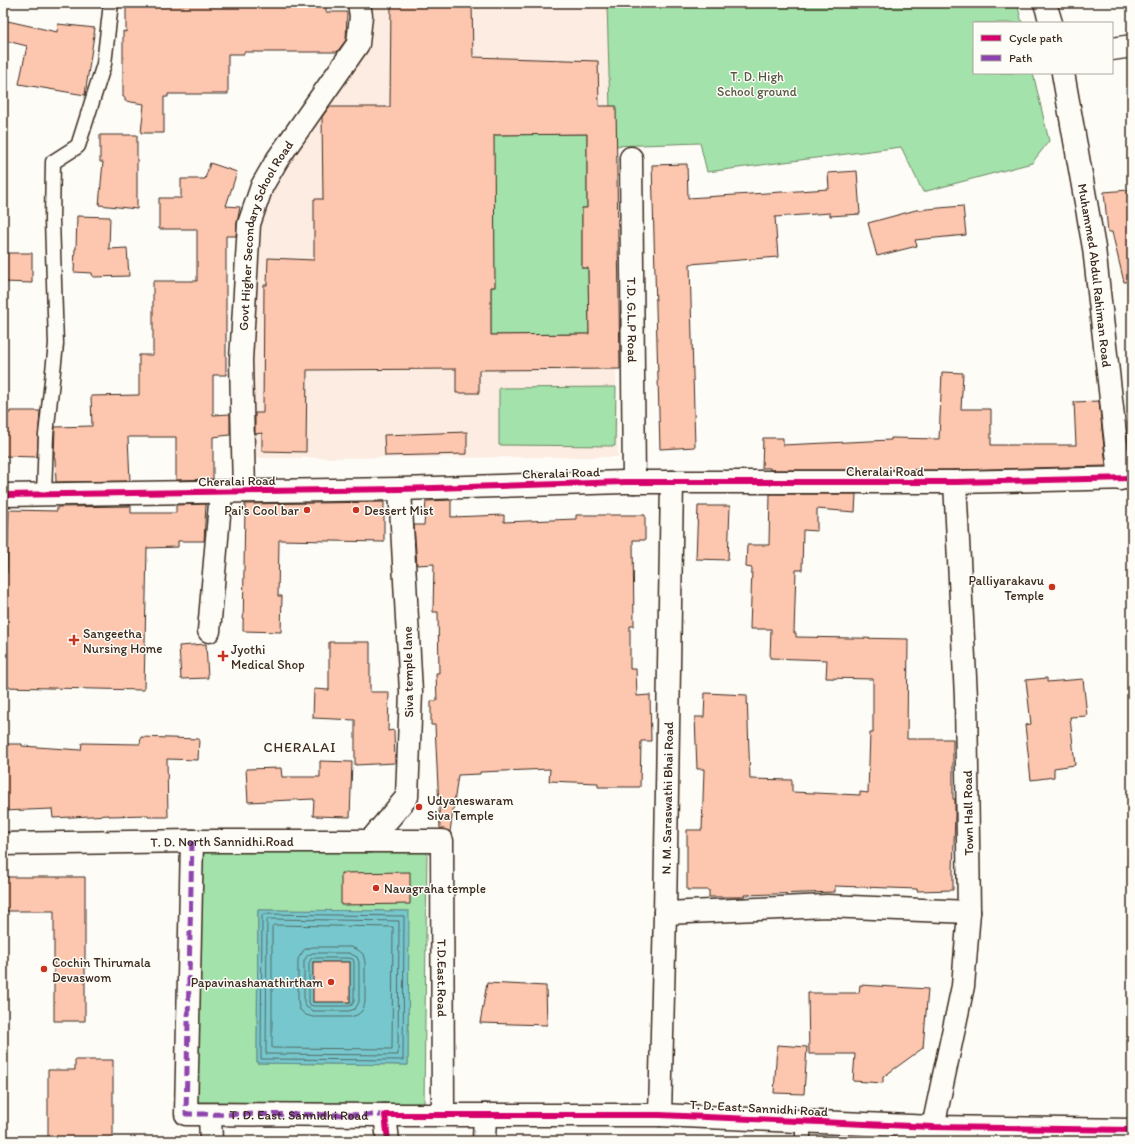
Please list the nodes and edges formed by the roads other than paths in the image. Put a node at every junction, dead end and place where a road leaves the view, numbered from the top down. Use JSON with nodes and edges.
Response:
{"nodes":[{"id":1,"x":111,"y":3,"type":"edge"},
{"id":2,"x":359,"y":3,"type":"edge"},
{"id":3,"x":1045,"y":3,"type":"edge"},
{"id":4,"x":1051,"y":22,"type":"edge"},
{"id":5,"x":1132,"y":46,"type":"edge"},
{"id":6,"x":1113,"y":49,"type":"edge"},
{"id":7,"x":1063,"y":74,"type":"edge"},
{"id":8,"x":632,"y":158,"type":"dead end"},
{"id":9,"x":1126,"y":479,"type":"edge"},
{"id":10,"x":634,"y":482,"type":"junction"},
{"id":11,"x":672,"y":482,"type":"junction"},
{"id":12,"x":955,"y":482,"type":"junction"},
{"id":13,"x":400,"y":489,"type":"junction"},
{"id":14,"x":244,"y":491,"type":"junction"},
{"id":15,"x":221,"y":492,"type":"junction"},
{"id":16,"x":3,"y":495,"type":"edge"},
{"id":17,"x":44,"y":496,"type":"junction"},
{"id":18,"x":209,"y":631,"type":"dead end"},
{"id":19,"x":192,"y":841,"type":"junction"},
{"id":20,"x":370,"y":841,"type":"junction"},
{"id":21,"x":442,"y":841,"type":"joint"},
{"id":22,"x":3,"y":844,"type":"edge"},
{"id":23,"x":969,"y":912,"type":"junction"},
{"id":24,"x":665,"y":913,"type":"junction"},
{"id":25,"x":443,"y":1114,"type":"junction"},
{"id":26,"x":210,"y":1115,"type":"junction"},
{"id":27,"x":385,"y":1115,"type":"junction"},
{"id":28,"x":485,"y":1115,"type":"junction"},
{"id":29,"x":660,"y":1115,"type":"junction"},
{"id":30,"x":1132,"y":1130,"type":"edge"},
{"id":31,"x":803,"y":1131,"type":"edge"},
{"id":32,"x":933,"y":1134,"type":"edge"},
{"id":33,"x":211,"y":1141,"type":"edge"},
{"id":34,"x":388,"y":1141,"type":"edge"},
{"id":35,"x":484,"y":1141,"type":"edge"}],
"edges":[{"from":1,"to":17,"type":"lane"},
{"from":2,"to":14,"type":"street","name":"Govt Higher Secondary School Road"},
{"from":3,"to":4,"type":"street"},
{"from":5,"to":6,"type":"street"},
{"from":7,"to":9,"type":"street","name":"Muhammed Abdul Rahiman Road"},
{"from":8,"to":10,"type":"street","name":"T.D. G.L.P Road"},
{"from":9,"to":12,"type":"street","name":"Cheralai Road"},
{"from":10,"to":11,"type":"street","name":"Cheralai Road"},
{"from":10,"to":13,"type":"street","name":"Cheralai Road"},
{"from":11,"to":12,"type":"street","name":"Cheralai Road"},
{"from":11,"to":24,"type":"street","name":"N. M. Saraswathi Bhai Road"},
{"from":12,"to":23,"type":"street","name":"Town Hall Road"},
{"from":13,"to":14,"type":"street","name":"Cheralai Road"},
{"from":13,"to":20,"type":"street","name":"Siva temple lane"},
{"from":14,"to":15,"type":"street","name":"Cheralai Road"},
{"from":15,"to":17,"type":"street","name":"Cheralai Road"},
{"from":15,"to":18,"type":"street"},
{"from":16,"to":17,"type":"street","name":"Cheralai Road"},
{"from":19,"to":20,"type":"street","name":"T. D. North Sannidhi.Road"},
{"from":19,"to":22,"type":"street","name":"T. D. North Sannidhi.Road"},
{"from":19,"to":26,"type":"street","name":"T. D. East. Sannidhi Road"},
{"from":20,"to":21,"type":"street","name":"T. D. North Sannidhi.Road"},
{"from":21,"to":25,"type":"street","name":"T.D.East.Road"},
{"from":23,"to":24,"type":"street"},
{"from":23,"to":32,"type":"street","name":"Town Hall Road"},
{"from":24,"to":29,"type":"street","name":"N. M. Saraswathi Bhai Road"},
{"from":25,"to":27,"type":"street","name":"T. D. East. Sannidhi Road"},
{"from":25,"to":28,"type":"street","name":"T. D. East. Sannidhi Road"},
{"from":26,"to":27,"type":"street","name":"T. D. East. Sannidhi Road"},
{"from":26,"to":33,"type":"street"},
{"from":27,"to":34,"type":"street"},
{"from":28,"to":29,"type":"street","name":"T. D. East. Sannidhi Road"},
{"from":28,"to":35,"type":"street"},
{"from":29,"to":31,"type":"street","name":"T. D. East. Sannidhi Road"},
{"from":30,"to":32,"type":"street","name":"T. D. East. Sannidhi Road"},
{"from":31,"to":32,"type":"street","name":"T. D. East. Sannidhi Road"}]}
